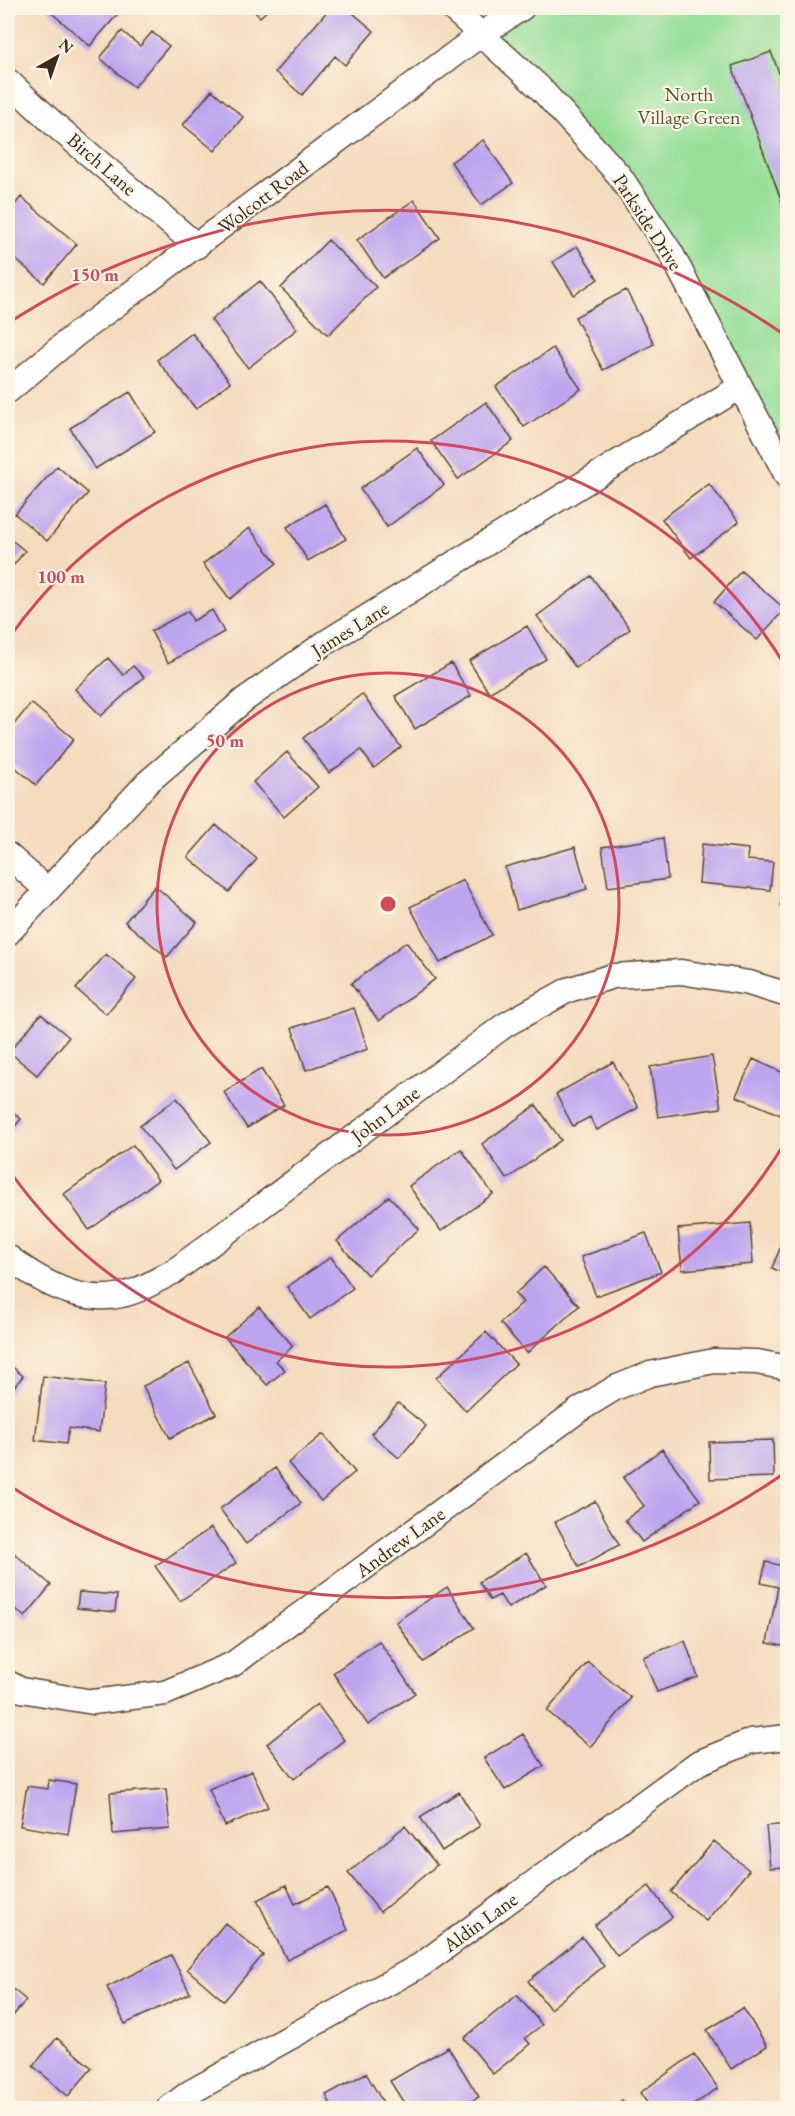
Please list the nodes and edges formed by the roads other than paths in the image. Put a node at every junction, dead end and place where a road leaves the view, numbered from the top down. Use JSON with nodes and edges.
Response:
{"nodes":[{"id":1,"x":452,"y":8,"type":"edge"},
{"id":2,"x":522,"y":8,"type":"edge"},
{"id":3,"x":480,"y":35,"type":"junction"},
{"id":4,"x":8,"y":81,"type":"edge"},
{"id":5,"x":197,"y":246,"type":"junction"},
{"id":6,"x":740,"y":387,"type":"junction"},
{"id":7,"x":8,"y":391,"type":"edge"},
{"id":8,"x":788,"y":478,"type":"edge"},
{"id":9,"x":8,"y":855,"type":"edge"},
{"id":10,"x":47,"y":890,"type":"junction"},
{"id":11,"x":8,"y":933,"type":"edge"},
{"id":12,"x":788,"y":995,"type":"edge"},
{"id":13,"x":8,"y":1257,"type":"edge"},
{"id":14,"x":788,"y":1368,"type":"edge"},
{"id":15,"x":8,"y":1683,"type":"edge"},
{"id":16,"x":788,"y":1737,"type":"edge"},
{"id":17,"x":169,"y":2109,"type":"edge"}],
"edges":[{"from":1,"to":3,"type":"street","name":"Parkside Drive"},
{"from":2,"to":3,"type":"street","name":"Wolcott Road"},
{"from":3,"to":5,"type":"street","name":"Wolcott Road"},
{"from":3,"to":6,"type":"street","name":"Parkside Drive"},
{"from":4,"to":5,"type":"street","name":"Birch Lane"},
{"from":5,"to":7,"type":"street","name":"Wolcott Road"},
{"from":6,"to":8,"type":"street","name":"Parkside Drive"},
{"from":6,"to":10,"type":"street","name":"James Lane"},
{"from":9,"to":10,"type":"street"},
{"from":10,"to":11,"type":"street","name":"James Lane"},
{"from":12,"to":13,"type":"street","name":"John Lane"},
{"from":14,"to":15,"type":"street","name":"Andrew Lane"},
{"from":16,"to":17,"type":"street","name":"Aldin Lane"}]}
